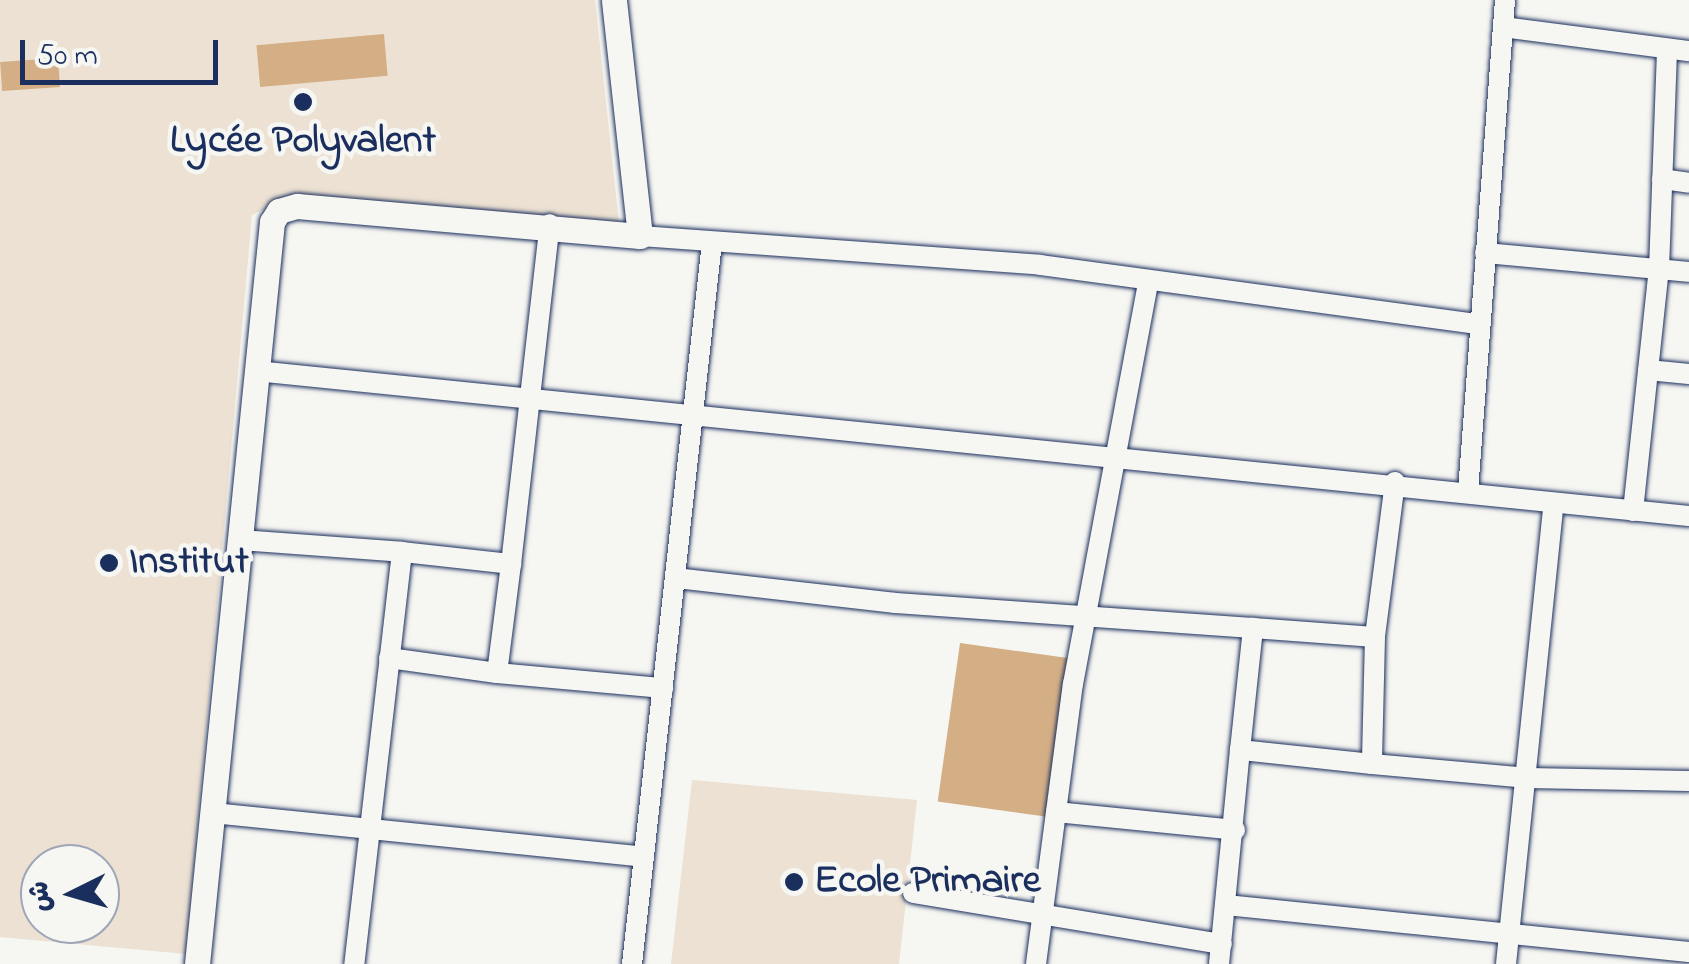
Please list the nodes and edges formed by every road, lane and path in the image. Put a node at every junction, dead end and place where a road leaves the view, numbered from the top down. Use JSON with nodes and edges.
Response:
{"nodes":[{"id":1,"x":614,"y":0,"type":"edge"},
{"id":2,"x":1506,"y":0,"type":"edge"},
{"id":3,"x":1503,"y":27,"type":"junction"},
{"id":4,"x":1667,"y":49,"type":"junction"},
{"id":5,"x":1689,"y":52,"type":"edge"},
{"id":6,"x":1662,"y":180,"type":"junction"},
{"id":7,"x":1689,"y":182,"type":"edge"},
{"id":8,"x":550,"y":224,"type":"junction"},
{"id":9,"x":640,"y":236,"type":"junction"},
{"id":10,"x":712,"y":242,"type":"junction"},
{"id":11,"x":1484,"y":253,"type":"junction"},
{"id":12,"x":1659,"y":269,"type":"junction"},
{"id":13,"x":1689,"y":272,"type":"edge"},
{"id":14,"x":1148,"y":282,"type":"junction"},
{"id":15,"x":1477,"y":324,"type":"junction"},
{"id":16,"x":256,"y":370,"type":"junction"},
{"id":17,"x":1648,"y":370,"type":"junction"},
{"id":18,"x":1689,"y":374,"type":"edge"},
{"id":19,"x":529,"y":395,"type":"junction"},
{"id":20,"x":692,"y":414,"type":"junction"},
{"id":21,"x":1119,"y":455,"type":"junction"},
{"id":22,"x":1395,"y":482,"type":"junction"},
{"id":23,"x":1468,"y":492,"type":"junction"},
{"id":24,"x":1554,"y":503,"type":"junction"},
{"id":25,"x":1632,"y":511,"type":"junction"},
{"id":26,"x":1689,"y":516,"type":"edge"},
{"id":27,"x":240,"y":540,"type":"junction"},
{"id":28,"x":402,"y":552,"type":"junction"},
{"id":29,"x":511,"y":564,"type":"junction"},
{"id":30,"x":676,"y":578,"type":"junction"},
{"id":31,"x":1088,"y":616,"type":"junction"},
{"id":32,"x":1253,"y":628,"type":"junction"},
{"id":33,"x":1375,"y":637,"type":"junction"},
{"id":34,"x":389,"y":658,"type":"junction"},
{"id":35,"x":497,"y":673,"type":"junction"},
{"id":36,"x":662,"y":688,"type":"junction"},
{"id":37,"x":1240,"y":750,"type":"junction"},
{"id":38,"x":1372,"y":764,"type":"junction"},
{"id":39,"x":1528,"y":778,"type":"junction"},
{"id":40,"x":1689,"y":782,"type":"edge"},
{"id":41,"x":1056,"y":812,"type":"junction"},
{"id":42,"x":213,"y":813,"type":"junction"},
{"id":43,"x":1235,"y":830,"type":"junction"},
{"id":44,"x":368,"y":831,"type":"junction"},
{"id":45,"x":644,"y":857,"type":"junction"},
{"id":46,"x":913,"y":893,"type":"dead end"},
{"id":47,"x":1226,"y":905,"type":"junction"},
{"id":48,"x":1040,"y":917,"type":"junction"},
{"id":49,"x":1509,"y":932,"type":"junction"},
{"id":50,"x":1689,"y":952,"type":"edge"},
{"id":51,"x":1220,"y":954,"type":"edge"},
{"id":52,"x":198,"y":964,"type":"edge"},
{"id":53,"x":354,"y":964,"type":"edge"},
{"id":54,"x":632,"y":964,"type":"edge"},
{"id":55,"x":1036,"y":964,"type":"edge"},
{"id":56,"x":1506,"y":964,"type":"edge"}],
"edges":[{"from":1,"to":9,"type":"street"},
{"from":2,"to":3,"type":"street"},
{"from":3,"to":4,"type":"street"},
{"from":3,"to":11,"type":"street"},
{"from":4,"to":5,"type":"street"},
{"from":4,"to":6,"type":"street"},
{"from":6,"to":7,"type":"street"},
{"from":6,"to":12,"type":"street"},
{"from":8,"to":9,"type":"street"},
{"from":8,"to":16,"type":"street"},
{"from":8,"to":19,"type":"street"},
{"from":9,"to":10,"type":"street"},
{"from":10,"to":14,"type":"street"},
{"from":10,"to":20,"type":"street"},
{"from":11,"to":12,"type":"street"},
{"from":11,"to":15,"type":"street"},
{"from":12,"to":13,"type":"street"},
{"from":12,"to":17,"type":"street"},
{"from":14,"to":15,"type":"street"},
{"from":14,"to":21,"type":"street"},
{"from":15,"to":23,"type":"street"},
{"from":16,"to":19,"type":"street"},
{"from":16,"to":27,"type":"street"},
{"from":17,"to":18,"type":"street"},
{"from":17,"to":25,"type":"street"},
{"from":19,"to":20,"type":"street"},
{"from":19,"to":29,"type":"street"},
{"from":20,"to":21,"type":"street"},
{"from":20,"to":30,"type":"street"},
{"from":21,"to":22,"type":"street"},
{"from":21,"to":31,"type":"street"},
{"from":22,"to":23,"type":"street"},
{"from":22,"to":33,"type":"street"},
{"from":23,"to":24,"type":"street"},
{"from":24,"to":25,"type":"street"},
{"from":24,"to":39,"type":"street"},
{"from":25,"to":26,"type":"street"},
{"from":27,"to":28,"type":"street"},
{"from":27,"to":42,"type":"street"},
{"from":28,"to":29,"type":"street"},
{"from":28,"to":34,"type":"street"},
{"from":29,"to":35,"type":"street"},
{"from":30,"to":31,"type":"street"},
{"from":30,"to":36,"type":"street"},
{"from":31,"to":32,"type":"street"},
{"from":31,"to":41,"type":"street"},
{"from":32,"to":33,"type":"street"},
{"from":32,"to":37,"type":"street"},
{"from":33,"to":38,"type":"street"},
{"from":34,"to":35,"type":"street"},
{"from":34,"to":44,"type":"street"},
{"from":35,"to":36,"type":"street"},
{"from":36,"to":45,"type":"street"},
{"from":37,"to":38,"type":"street"},
{"from":37,"to":43,"type":"street"},
{"from":38,"to":39,"type":"street"},
{"from":39,"to":40,"type":"street"},
{"from":39,"to":49,"type":"street"},
{"from":41,"to":43,"type":"street"},
{"from":41,"to":48,"type":"street"},
{"from":42,"to":44,"type":"street"},
{"from":42,"to":52,"type":"street"},
{"from":43,"to":47,"type":"street"},
{"from":44,"to":45,"type":"street"},
{"from":44,"to":53,"type":"street"},
{"from":45,"to":54,"type":"street"},
{"from":46,"to":48,"type":"street"},
{"from":47,"to":49,"type":"street"},
{"from":47,"to":51,"type":"street"},
{"from":48,"to":51,"type":"street"},
{"from":48,"to":55,"type":"street"},
{"from":49,"to":50,"type":"street"},
{"from":49,"to":56,"type":"street"}]}
